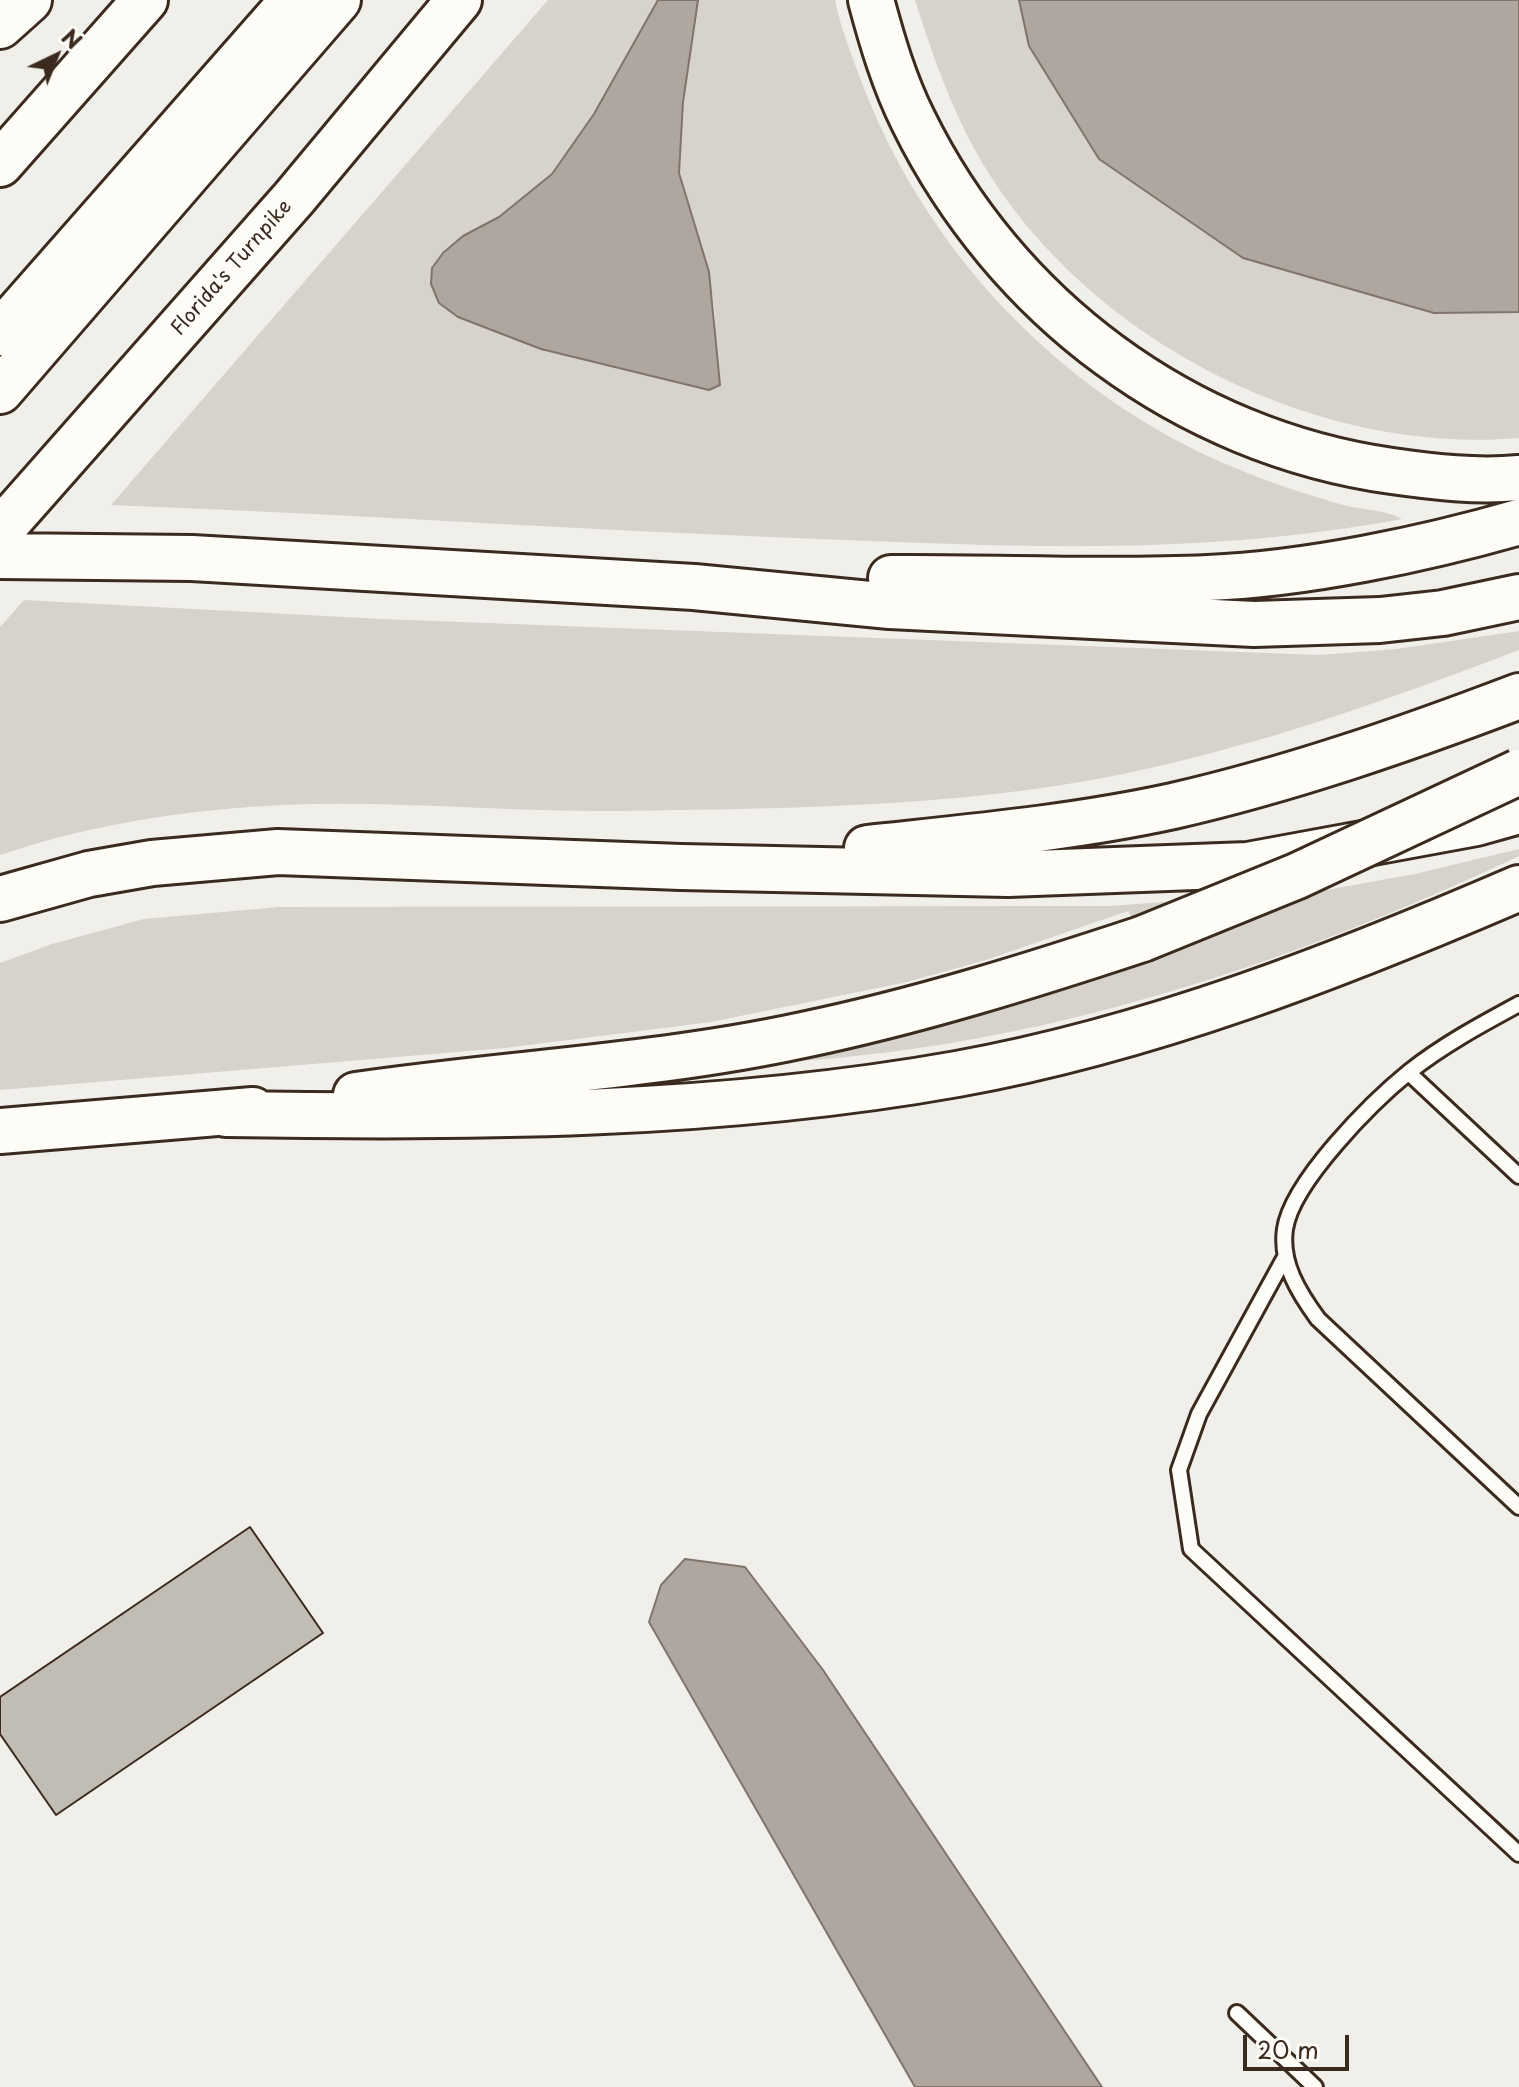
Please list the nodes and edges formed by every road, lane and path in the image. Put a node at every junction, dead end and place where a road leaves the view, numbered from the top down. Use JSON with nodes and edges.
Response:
{"nodes":[{"id":1,"x":29,"y":0,"type":"edge"},
{"id":2,"x":145,"y":0,"type":"edge"},
{"id":3,"x":293,"y":0,"type":"edge"},
{"id":4,"x":338,"y":0,"type":"edge"},
{"id":5,"x":459,"y":0,"type":"edge"},
{"id":6,"x":871,"y":0,"type":"edge"},
{"id":7,"x":0,"y":26,"type":"edge"},
{"id":8,"x":0,"y":164,"type":"edge"},
{"id":9,"x":0,"y":333,"type":"edge"},
{"id":10,"x":0,"y":391,"type":"edge"},
{"id":11,"x":1519,"y":478,"type":"edge"},
{"id":12,"x":1519,"y":522,"type":"edge"},
{"id":13,"x":0,"y":531,"type":"edge"},
{"id":14,"x":0,"y":556,"type":"edge"},
{"id":15,"x":694,"y":587,"type":"junction"},
{"id":16,"x":1519,"y":597,"type":"edge"},
{"id":17,"x":1519,"y":696,"type":"edge"},
{"id":18,"x":1519,"y":772,"type":"edge"},
{"id":19,"x":1519,"y":811,"type":"edge"},
{"id":20,"x":681,"y":867,"type":"junction"},
{"id":21,"x":1519,"y":888,"type":"edge"},
{"id":22,"x":0,"y":899,"type":"edge"},
{"id":23,"x":1519,"y":1004,"type":"edge"},
{"id":24,"x":1409,"y":1073,"type":"junction"},
{"id":25,"x":226,"y":1114,"type":"junction"},
{"id":26,"x":0,"y":1131,"type":"edge"},
{"id":27,"x":1519,"y":1176,"type":"edge"},
{"id":28,"x":1285,"y":1257,"type":"junction"},
{"id":29,"x":1519,"y":1507,"type":"edge"},
{"id":30,"x":1519,"y":1854,"type":"edge"},
{"id":31,"x":1237,"y":2013,"type":"dead end"},
{"id":32,"x":1315,"y":2087,"type":"edge"}],
"edges":[{"from":1,"to":7,"type":"highway"},
{"from":2,"to":8,"type":"highway"},
{"from":3,"to":9,"type":"highway"},
{"from":4,"to":10,"type":"highway"},
{"from":5,"to":13,"type":"highway","name":"Florida's Turnpike"},
{"from":6,"to":11,"type":"highway"},
{"from":12,"to":15,"type":"highway"},
{"from":14,"to":15,"type":"highway"},
{"from":15,"to":16,"type":"highway"},
{"from":17,"to":20,"type":"highway"},
{"from":18,"to":25,"type":"highway","bridge":true},
{"from":19,"to":20,"type":"highway"},
{"from":20,"to":22,"type":"highway"},
{"from":21,"to":25,"type":"highway"},
{"from":23,"to":24,"type":"lane"},
{"from":24,"to":27,"type":"lane"},
{"from":24,"to":28,"type":"lane"},
{"from":25,"to":26,"type":"highway"},
{"from":28,"to":29,"type":"lane"},
{"from":28,"to":30,"type":"lane"},
{"from":31,"to":32,"type":"lane"}]}
